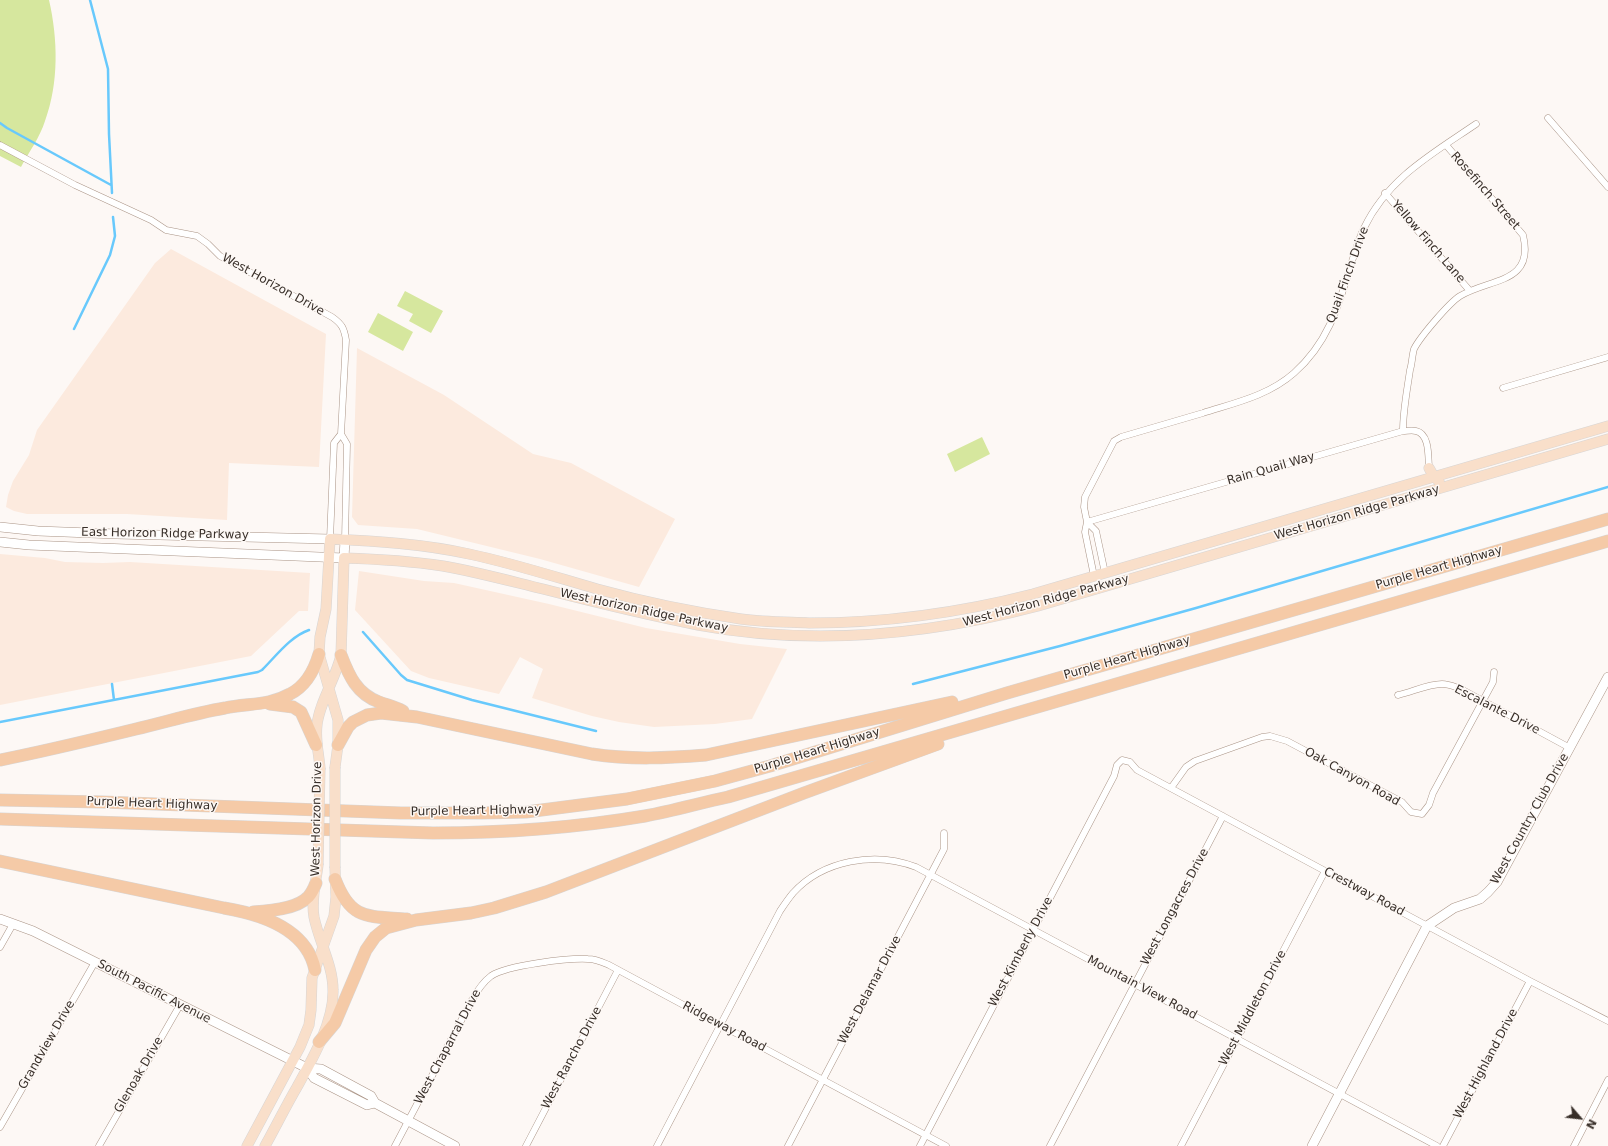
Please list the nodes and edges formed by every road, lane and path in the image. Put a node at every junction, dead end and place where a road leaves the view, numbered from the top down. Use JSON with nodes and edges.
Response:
{"nodes":[{"id":1,"x":1548,"y":118,"type":"dead end"},
{"id":2,"x":1476,"y":124,"type":"dead end"},
{"id":3,"x":0,"y":145,"type":"edge"},
{"id":4,"x":1446,"y":145,"type":"junction"},
{"id":5,"x":1608,"y":187,"type":"edge"},
{"id":6,"x":1385,"y":194,"type":"junction"},
{"id":7,"x":1470,"y":292,"type":"junction"},
{"id":8,"x":1608,"y":357,"type":"edge"},
{"id":9,"x":1503,"y":388,"type":"dead end"},
{"id":10,"x":1608,"y":426,"type":"edge"},
{"id":11,"x":1403,"y":431,"type":"junction"},
{"id":12,"x":341,"y":434,"type":"junction"},
{"id":13,"x":1608,"y":439,"type":"edge"},
{"id":14,"x":1432,"y":473,"type":"junction"},
{"id":15,"x":1463,"y":483,"type":"junction"},
{"id":16,"x":1608,"y":519,"type":"edge"},
{"id":17,"x":1087,"y":522,"type":"junction"},
{"id":18,"x":0,"y":527,"type":"edge"},
{"id":19,"x":117,"y":534,"type":"junction"},
{"id":20,"x":330,"y":539,"type":"junction"},
{"id":21,"x":345,"y":540,"type":"junction"},
{"id":22,"x":1608,"y":541,"type":"edge"},
{"id":23,"x":0,"y":542,"type":"edge"},
{"id":24,"x":117,"y":548,"type":"junction"},
{"id":25,"x":328,"y":557,"type":"junction"},
{"id":26,"x":344,"y":558,"type":"junction"},
{"id":27,"x":1105,"y":573,"type":"junction"},
{"id":28,"x":548,"y":574,"type":"junction"},
{"id":29,"x":1094,"y":576,"type":"junction"},
{"id":30,"x":544,"y":589,"type":"junction"},
{"id":31,"x":665,"y":605,"type":"junction"},
{"id":32,"x":1038,"y":606,"type":"junction"},
{"id":33,"x":662,"y":617,"type":"junction"},
{"id":34,"x":913,"y":617,"type":"junction"},
{"id":35,"x":792,"y":622,"type":"junction"},
{"id":36,"x":914,"y":630,"type":"junction"},
{"id":37,"x":756,"y":633,"type":"junction"},
{"id":38,"x":319,"y":654,"type":"junction"},
{"id":39,"x":341,"y":655,"type":"junction"},
{"id":40,"x":1494,"y":672,"type":"dead end"},
{"id":41,"x":1608,"y":677,"type":"edge"},
{"id":42,"x":329,"y":690,"type":"junction"},
{"id":43,"x":1007,"y":693,"type":"junction"},
{"id":44,"x":1398,"y":696,"type":"dead end"},
{"id":45,"x":1482,"y":701,"type":"junction"},
{"id":46,"x":266,"y":703,"type":"junction"},
{"id":47,"x":1043,"y":706,"type":"junction"},
{"id":48,"x":417,"y":717,"type":"junction"},
{"id":49,"x":338,"y":744,"type":"junction"},
{"id":50,"x":316,"y":745,"type":"junction"},
{"id":51,"x":1570,"y":748,"type":"junction"},
{"id":52,"x":0,"y":760,"type":"edge"},
{"id":53,"x":1122,"y":760,"type":"joint"},
{"id":54,"x":1171,"y":788,"type":"junction"},
{"id":55,"x":0,"y":800,"type":"edge"},
{"id":56,"x":1223,"y":816,"type":"junction"},
{"id":57,"x":0,"y":819,"type":"edge"},
{"id":58,"x":944,"y":833,"type":"dead end"},
{"id":59,"x":0,"y":861,"type":"edge"},
{"id":60,"x":1325,"y":871,"type":"junction"},
{"id":61,"x":335,"y":874,"type":"junction"},
{"id":62,"x":931,"y":875,"type":"junction"},
{"id":63,"x":316,"y":883,"type":"junction"},
{"id":64,"x":248,"y":912,"type":"junction"},
{"id":65,"x":0,"y":919,"type":"edge"},
{"id":66,"x":416,"y":920,"type":"junction"},
{"id":67,"x":13,"y":924,"type":"junction"},
{"id":68,"x":1427,"y":926,"type":"junction"},
{"id":69,"x":1033,"y":929,"type":"junction"},
{"id":70,"x":0,"y":948,"type":"edge"},
{"id":71,"x":323,"y":948,"type":"junction"},
{"id":72,"x":95,"y":962,"type":"junction"},
{"id":73,"x":315,"y":970,"type":"junction"},
{"id":74,"x":618,"y":970,"type":"junction"},
{"id":75,"x":492,"y":976,"type":"joint"},
{"id":76,"x":1530,"y":981,"type":"junction"},
{"id":77,"x":1135,"y":984,"type":"junction"},
{"id":78,"x":180,"y":1005,"type":"junction"},
{"id":79,"x":1608,"y":1021,"type":"edge"},
{"id":80,"x":721,"y":1025,"type":"junction"},
{"id":81,"x":1237,"y":1039,"type":"junction"},
{"id":82,"x":319,"y":1042,"type":"junction"},
{"id":83,"x":292,"y":1061,"type":"junction"},
{"id":84,"x":307,"y":1068,"type":"junction"},
{"id":85,"x":823,"y":1080,"type":"junction"},
{"id":86,"x":1608,"y":1080,"type":"edge"},
{"id":87,"x":1340,"y":1094,"type":"junction"},
{"id":88,"x":2,"y":1118,"type":"edge"},
{"id":89,"x":408,"y":1121,"type":"junction"},
{"id":90,"x":0,"y":1127,"type":"edge"},
{"id":91,"x":925,"y":1135,"type":"junction"},
{"id":92,"x":99,"y":1146,"type":"edge"},
{"id":93,"x":247,"y":1146,"type":"edge"},
{"id":94,"x":265,"y":1146,"type":"edge"},
{"id":95,"x":395,"y":1146,"type":"edge"},
{"id":96,"x":455,"y":1146,"type":"edge"},
{"id":97,"x":526,"y":1146,"type":"edge"},
{"id":98,"x":657,"y":1146,"type":"edge"},
{"id":99,"x":788,"y":1146,"type":"edge"},
{"id":100,"x":920,"y":1146,"type":"edge"},
{"id":101,"x":946,"y":1146,"type":"edge"},
{"id":102,"x":1050,"y":1146,"type":"edge"},
{"id":103,"x":1181,"y":1146,"type":"edge"},
{"id":104,"x":1312,"y":1146,"type":"edge"},
{"id":105,"x":1437,"y":1146,"type":"edge"},
{"id":106,"x":1443,"y":1146,"type":"edge"},
{"id":107,"x":1574,"y":1146,"type":"edge"}],
"edges":[{"from":1,"to":5,"type":"street"},
{"from":2,"to":4,"type":"street","name":"Quail Finch Drive"},
{"from":3,"to":12,"type":"street","name":"West Horizon Drive"},
{"from":4,"to":6,"type":"street","name":"Quail Finch Drive"},
{"from":4,"to":7,"type":"street","name":"Rosefinch Street"},
{"from":6,"to":7,"type":"street","name":"Yellow Finch Lane"},
{"from":6,"to":17,"type":"street","name":"Quail Finch Drive"},
{"from":7,"to":11,"type":"street"},
{"from":8,"to":9,"type":"street"},
{"from":10,"to":14,"type":"main road","name":"West Horizon Ridge Parkway"},
{"from":11,"to":14,"type":"street","name":"Rain Quail Way"},
{"from":11,"to":17,"type":"street","name":"Rain Quail Way"},
{"from":12,"to":20,"type":"street","name":"West Horizon Drive"},
{"from":12,"to":21,"type":"street","name":"West Horizon Drive"},
{"from":13,"to":15,"type":"main road","name":"West Horizon Ridge Parkway"},
{"from":14,"to":15,"type":"main road"},
{"from":14,"to":27,"type":"main road","name":"West Horizon Ridge Parkway"},
{"from":15,"to":32,"type":"main road","name":"West Horizon Ridge Parkway"},
{"from":16,"to":43,"type":"highway","name":"Purple Heart Highway"},
{"from":17,"to":27,"type":"street","name":"Quail Finch Drive"},
{"from":17,"to":29,"type":"street","name":"Quail Finch Drive"},
{"from":18,"to":19,"type":"street","name":"East Horizon Ridge Parkway"},
{"from":19,"to":20,"type":"street","name":"East Horizon Ridge Parkway"},
{"from":19,"to":24,"type":"street"},
{"from":20,"to":21,"type":"main road","name":"West Horizon Ridge Parkway"},
{"from":20,"to":25,"type":"main road","name":"West Horizon Drive"},
{"from":21,"to":26,"type":"street","name":"West Horizon Drive"},
{"from":21,"to":28,"type":"main road","name":"West Horizon Ridge Parkway"},
{"from":22,"to":47,"type":"highway","name":"Purple Heart Highway"},
{"from":23,"to":24,"type":"street","name":"East Horizon Ridge Parkway"},
{"from":24,"to":25,"type":"street","name":"East Horizon Ridge Parkway"},
{"from":25,"to":26,"type":"street","name":"West Horizon Ridge Parkway"},
{"from":25,"to":38,"type":"main road","name":"West Horizon Drive"},
{"from":26,"to":30,"type":"main road","name":"West Horizon Ridge Parkway"},
{"from":26,"to":39,"type":"main road","name":"West Horizon Drive"},
{"from":27,"to":29,"type":"main road","name":"West Horizon Ridge Parkway"},
{"from":27,"to":32,"type":"main road"},
{"from":28,"to":30,"type":"main road"},
{"from":28,"to":31,"type":"main road","name":"West Horizon Ridge Parkway"},
{"from":29,"to":34,"type":"main road","name":"West Horizon Ridge Parkway"},
{"from":30,"to":33,"type":"main road","name":"West Horizon Ridge Parkway"},
{"from":31,"to":33,"type":"main road"},
{"from":31,"to":35,"type":"main road","name":"West Horizon Ridge Parkway"},
{"from":32,"to":36,"type":"main road","name":"West Horizon Ridge Parkway"},
{"from":33,"to":37,"type":"main road","name":"West Horizon Ridge Parkway"},
{"from":34,"to":35,"type":"main road","name":"West Horizon Ridge Parkway"},
{"from":34,"to":36,"type":"main road"},
{"from":35,"to":37,"type":"main road"},
{"from":36,"to":37,"type":"main road","name":"West Horizon Ridge Parkway"},
{"from":38,"to":42,"type":"main road","name":"West Horizon Drive"},
{"from":38,"to":46,"type":"highway"},
{"from":39,"to":42,"type":"main road","name":"West Horizon Drive"},
{"from":39,"to":48,"type":"highway"},
{"from":40,"to":45,"type":"street"},
{"from":41,"to":51,"type":"street","name":"West Country Club Drive"},
{"from":42,"to":49,"type":"main road","name":"West Horizon Drive"},
{"from":42,"to":50,"type":"main road","name":"West Horizon Drive"},
{"from":43,"to":48,"type":"highway"},
{"from":43,"to":55,"type":"highway","name":"Purple Heart Highway"},
{"from":44,"to":45,"type":"street","name":"Escalante Drive"},
{"from":45,"to":51,"type":"street","name":"Escalante Drive"},
{"from":45,"to":54,"type":"street","name":"Oak Canyon Road"},
{"from":46,"to":50,"type":"highway"},
{"from":46,"to":52,"type":"highway"},
{"from":47,"to":57,"type":"highway","name":"Purple Heart Highway"},
{"from":47,"to":66,"type":"highway"},
{"from":48,"to":49,"type":"highway"},
{"from":49,"to":61,"type":"main road","name":"West Horizon Drive","bridge":true},
{"from":50,"to":63,"type":"main road","name":"West Horizon Drive","bridge":true},
{"from":51,"to":68,"type":"street","name":"West Country Club Drive"},
{"from":53,"to":54,"type":"street","name":"Crestway Road"},
{"from":53,"to":69,"type":"street","name":"West Kimberly Drive"},
{"from":54,"to":56,"type":"street","name":"Crestway Road"},
{"from":56,"to":60,"type":"street","name":"Crestway Road"},
{"from":56,"to":77,"type":"street","name":"West Longacres Drive"},
{"from":58,"to":62,"type":"street","name":"West Delamar Drive"},
{"from":59,"to":64,"type":"highway"},
{"from":60,"to":68,"type":"street","name":"Crestway Road"},
{"from":60,"to":81,"type":"street","name":"West Middleton Drive"},
{"from":61,"to":66,"type":"highway"},
{"from":61,"to":71,"type":"main road","name":"West Horizon Drive"},
{"from":62,"to":69,"type":"street","name":"Mountain View Road"},
{"from":62,"to":80,"type":"street","name":"Mountain View Road"},
{"from":62,"to":85,"type":"street","name":"West Delamar Drive"},
{"from":63,"to":64,"type":"highway"},
{"from":63,"to":71,"type":"main road","name":"West Horizon Drive"},
{"from":64,"to":73,"type":"highway"},
{"from":65,"to":67,"type":"street","name":"South Pacific Avenue"},
{"from":66,"to":82,"type":"highway"},
{"from":67,"to":70,"type":"street"},
{"from":67,"to":72,"type":"street","name":"South Pacific Avenue"},
{"from":68,"to":76,"type":"street","name":"Crestway Road"},
{"from":68,"to":87,"type":"street","name":"West Country Club Drive"},
{"from":69,"to":77,"type":"street","name":"Mountain View Road"},
{"from":69,"to":91,"type":"street","name":"West Kimberly Drive"},
{"from":71,"to":73,"type":"main road","name":"West Horizon Drive"},
{"from":71,"to":82,"type":"main road","name":"West Horizon Drive"},
{"from":72,"to":78,"type":"street","name":"South Pacific Avenue"},
{"from":72,"to":88,"type":"street","name":"Grandview Drive"},
{"from":73,"to":83,"type":"main road","name":"West Horizon Drive"},
{"from":74,"to":75,"type":"street","name":"Ridgeway Road"},
{"from":74,"to":80,"type":"street","name":"Ridgeway Road"},
{"from":74,"to":97,"type":"street","name":"West Rancho Drive"},
{"from":75,"to":89,"type":"street","name":"West Chaparral Drive"},
{"from":76,"to":79,"type":"street","name":"Crestway Road"},
{"from":76,"to":106,"type":"street","name":"West Highland Drive"},
{"from":77,"to":81,"type":"street","name":"Mountain View Road"},
{"from":77,"to":102,"type":"street","name":"West Longacres Drive"},
{"from":78,"to":83,"type":"street","name":"South Pacific Avenue"},
{"from":78,"to":92,"type":"street","name":"Glenoak Drive"},
{"from":80,"to":85,"type":"street","name":"Ridgeway Road"},
{"from":80,"to":98,"type":"street","name":"Mountain View Road"},
{"from":81,"to":87,"type":"street","name":"Mountain View Road"},
{"from":81,"to":103,"type":"street","name":"West Middleton Drive"},
{"from":82,"to":84,"type":"main road","name":"West Horizon Drive"},
{"from":83,"to":84,"type":"street","name":"South Pacific Avenue"},
{"from":83,"to":93,"type":"main road","name":"West Horizon Drive"},
{"from":84,"to":89,"type":"street","name":"South Pacific Avenue"},
{"from":84,"to":94,"type":"main road","name":"West Horizon Drive"},
{"from":85,"to":91,"type":"street","name":"Ridgeway Road"},
{"from":85,"to":99,"type":"street","name":"West Delamar Drive"},
{"from":86,"to":107,"type":"street"},
{"from":87,"to":104,"type":"street","name":"West Country Club Drive"},
{"from":87,"to":105,"type":"street","name":"Mountain View Road"},
{"from":88,"to":90,"type":"street","name":"Grandview Drive"},
{"from":89,"to":95,"type":"street","name":"West Chaparral Drive"},
{"from":89,"to":96,"type":"street","name":"South Pacific Avenue"},
{"from":91,"to":100,"type":"street","name":"West Kimberly Drive"},
{"from":91,"to":101,"type":"street","name":"Ridgeway Road"}]}
